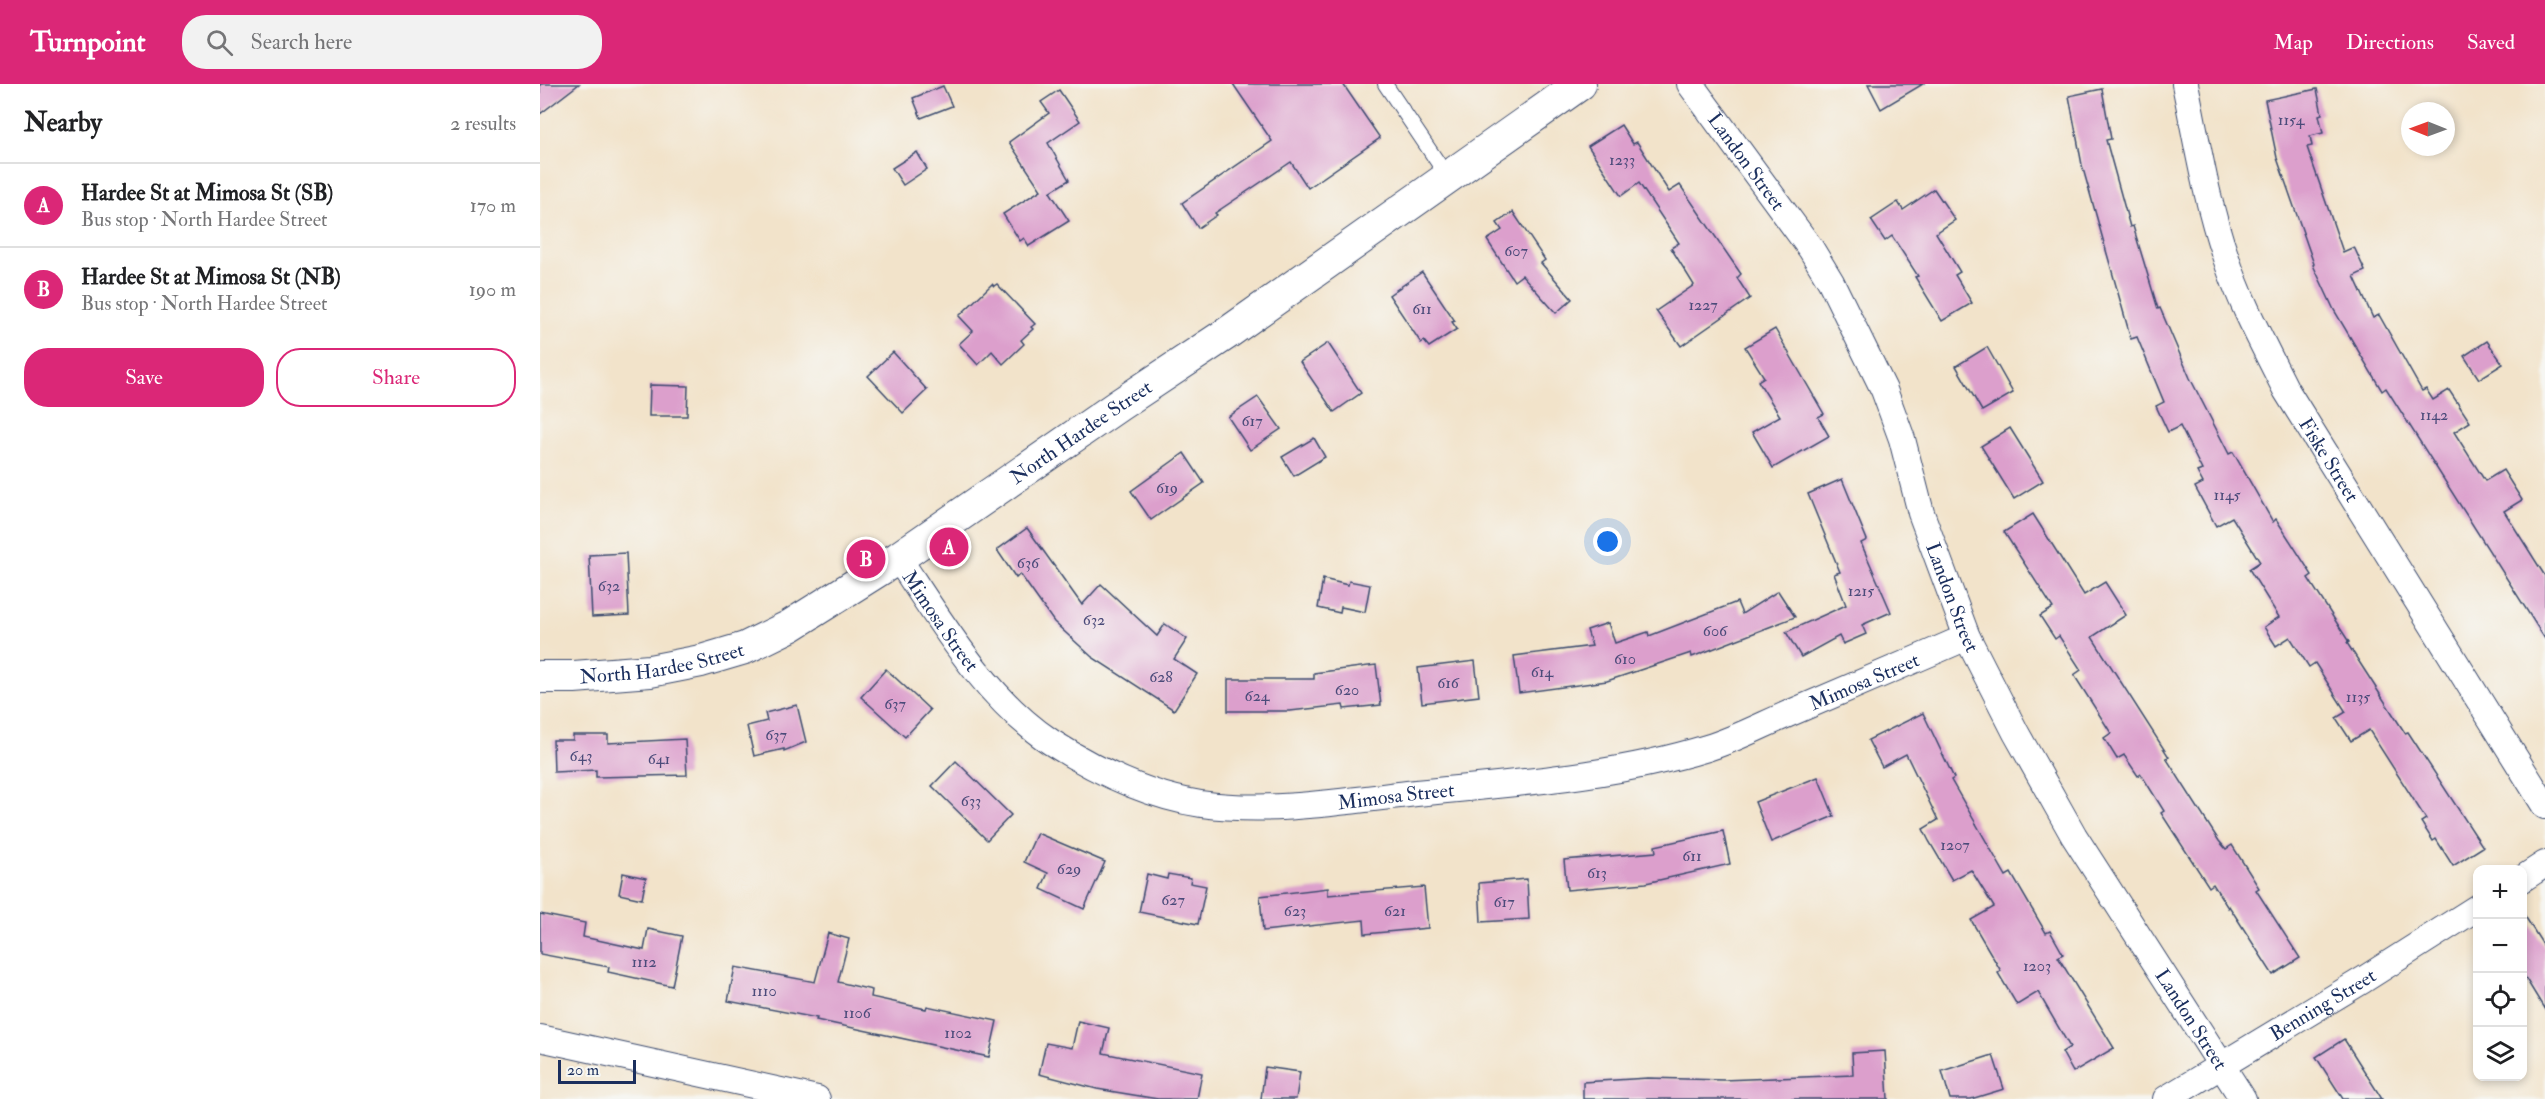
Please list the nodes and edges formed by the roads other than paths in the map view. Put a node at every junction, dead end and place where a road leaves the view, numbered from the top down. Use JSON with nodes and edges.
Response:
{"nodes":[{"id":1,"x":1385,"y":84,"type":"edge"},
{"id":2,"x":1580,"y":84,"type":"edge"},
{"id":3,"x":1690,"y":84,"type":"edge"},
{"id":4,"x":2185,"y":84,"type":"edge"},
{"id":5,"x":1447,"y":176,"type":"junction"},
{"id":6,"x":898,"y":558,"type":"junction"},
{"id":7,"x":1967,"y":637,"type":"junction"},
{"id":8,"x":540,"y":677,"type":"edge"},
{"id":9,"x":2545,"y":806,"type":"edge"},
{"id":10,"x":2545,"y":864,"type":"edge"},
{"id":11,"x":2527,"y":876,"type":"edge"},
{"id":12,"x":2473,"y":910,"type":"edge"},
{"id":13,"x":540,"y":1038,"type":"edge"},
{"id":14,"x":2222,"y":1066,"type":"junction"},
{"id":15,"x":817,"y":1099,"type":"edge"},
{"id":16,"x":2166,"y":1099,"type":"edge"},
{"id":17,"x":2242,"y":1099,"type":"edge"}],
"edges":[{"from":1,"to":5,"type":"lane"},
{"from":2,"to":5,"type":"street","name":"North Hardee Street"},
{"from":3,"to":7,"type":"street","name":"Landon Street"},
{"from":4,"to":9,"type":"street","name":"Fiske Street"},
{"from":5,"to":6,"type":"street","name":"North Hardee Street"},
{"from":6,"to":7,"type":"street","name":"Mimosa Street"},
{"from":6,"to":8,"type":"street","name":"North Hardee Street"},
{"from":7,"to":14,"type":"street","name":"Landon Street"},
{"from":10,"to":11,"type":"street"},
{"from":12,"to":14,"type":"street","name":"Benning Street"},
{"from":13,"to":15,"type":"street"},
{"from":14,"to":16,"type":"street","name":"Benning Street"},
{"from":14,"to":17,"type":"street","name":"Landon Street"}]}
